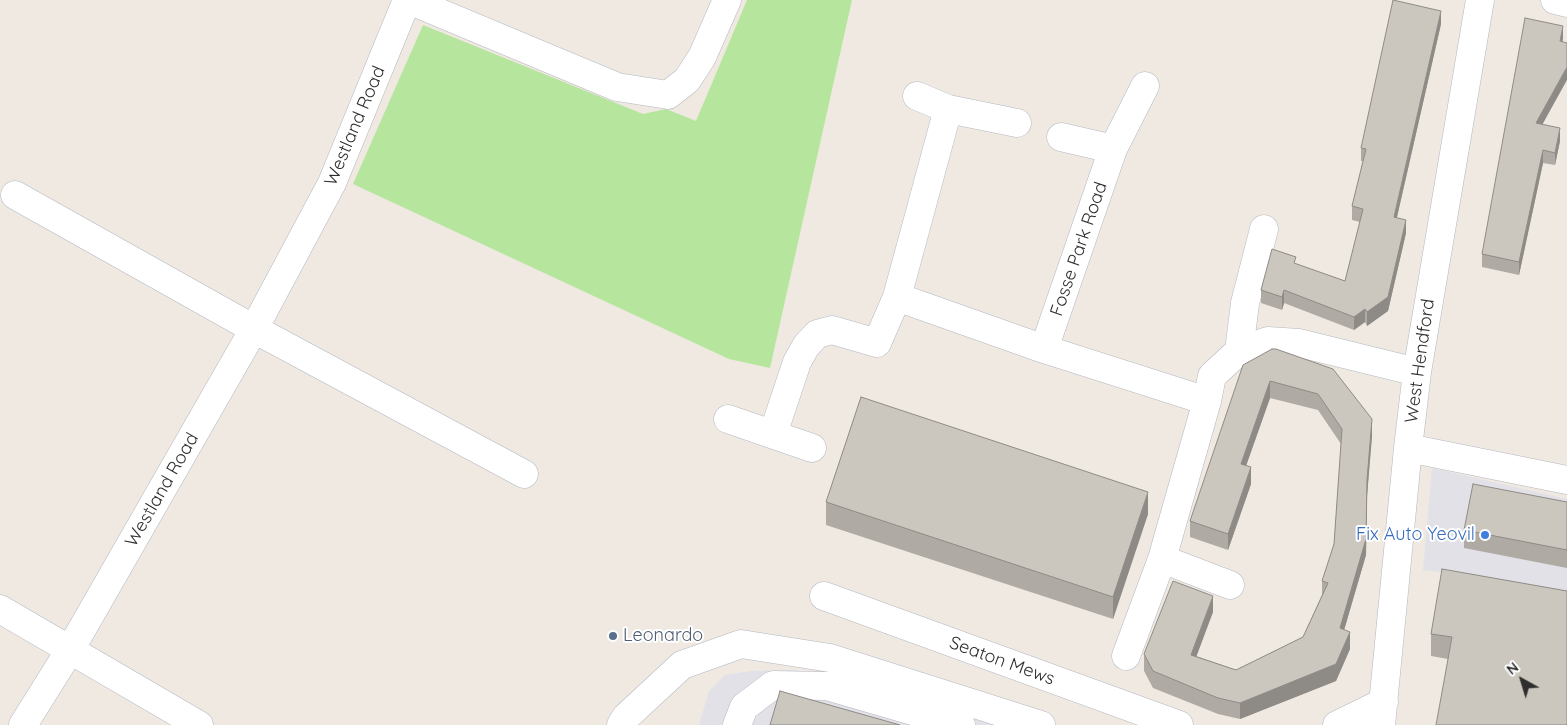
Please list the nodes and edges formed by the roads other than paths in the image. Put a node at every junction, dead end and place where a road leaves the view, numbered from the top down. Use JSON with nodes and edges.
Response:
{"nodes":[{"id":1,"x":408,"y":0,"type":"edge"},
{"id":2,"x":727,"y":0,"type":"edge"},
{"id":3,"x":1555,"y":0,"type":"edge"},
{"id":4,"x":1475,"y":1,"type":"edge"},
{"id":5,"x":1567,"y":3,"type":"edge"},
{"id":6,"x":1145,"y":86,"type":"dead end"},
{"id":7,"x":917,"y":96,"type":"dead end"},
{"id":8,"x":948,"y":109,"type":"junction"},
{"id":9,"x":1016,"y":123,"type":"dead end"},
{"id":10,"x":1061,"y":137,"type":"dead end"},
{"id":11,"x":1113,"y":149,"type":"junction"},
{"id":12,"x":15,"y":195,"type":"dead end"},
{"id":13,"x":1264,"y":229,"type":"dead end"},
{"id":14,"x":897,"y":296,"type":"junction"},
{"id":15,"x":254,"y":329,"type":"junction"},
{"id":16,"x":1044,"y":349,"type":"junction"},
{"id":17,"x":1239,"y":351,"type":"junction"},
{"id":18,"x":1417,"y":372,"type":"junction"},
{"id":19,"x":1207,"y":401,"type":"junction"},
{"id":20,"x":728,"y":419,"type":"dead end"},
{"id":21,"x":773,"y":434,"type":"junction"},
{"id":22,"x":812,"y":448,"type":"dead end"},
{"id":23,"x":1408,"y":448,"type":"junction"},
{"id":24,"x":524,"y":474,"type":"dead end"},
{"id":25,"x":1567,"y":480,"type":"edge"},
{"id":26,"x":1162,"y":558,"type":"junction"},
{"id":27,"x":1230,"y":585,"type":"dead end"},
{"id":28,"x":824,"y":596,"type":"dead end"},
{"id":29,"x":0,"y":609,"type":"edge"},
{"id":30,"x":70,"y":650,"type":"junction"},
{"id":31,"x":1126,"y":656,"type":"dead end"},
{"id":32,"x":1383,"y":714,"type":"edge"},
{"id":33,"x":23,"y":725,"type":"edge"},
{"id":34,"x":199,"y":725,"type":"edge"},
{"id":35,"x":621,"y":725,"type":"edge"},
{"id":36,"x":737,"y":725,"type":"edge"},
{"id":37,"x":961,"y":725,"type":"edge"},
{"id":38,"x":1041,"y":725,"type":"edge"},
{"id":39,"x":1179,"y":725,"type":"edge"},
{"id":40,"x":1336,"y":725,"type":"edge"}],
"edges":[{"from":1,"to":2,"type":"street"},
{"from":1,"to":15,"type":"street","name":"Westland Road"},
{"from":3,"to":5,"type":"street"},
{"from":4,"to":18,"type":"street","name":"West Hendford"},
{"from":6,"to":11,"type":"street","name":"Fosse Park Road"},
{"from":7,"to":8,"type":"street"},
{"from":8,"to":9,"type":"street"},
{"from":8,"to":14,"type":"street"},
{"from":10,"to":11,"type":"street"},
{"from":11,"to":16,"type":"street","name":"Fosse Park Road"},
{"from":12,"to":15,"type":"street"},
{"from":13,"to":17,"type":"street"},
{"from":14,"to":16,"type":"street"},
{"from":14,"to":21,"type":"street"},
{"from":15,"to":24,"type":"street"},
{"from":15,"to":30,"type":"street","name":"Westland Road"},
{"from":16,"to":19,"type":"street"},
{"from":17,"to":18,"type":"street"},
{"from":17,"to":19,"type":"street"},
{"from":18,"to":23,"type":"street","name":"West Hendford"},
{"from":19,"to":26,"type":"street"},
{"from":20,"to":21,"type":"street"},
{"from":21,"to":22,"type":"street"},
{"from":23,"to":25,"type":"street"},
{"from":23,"to":32,"type":"street","name":"West Hendford"},
{"from":26,"to":27,"type":"street"},
{"from":26,"to":31,"type":"street"},
{"from":28,"to":39,"type":"street","name":"Seaton Mews"},
{"from":29,"to":30,"type":"street"},
{"from":30,"to":33,"type":"street","name":"Westland Road"},
{"from":30,"to":34,"type":"street"},
{"from":32,"to":40,"type":"street"},
{"from":35,"to":38,"type":"street"},
{"from":36,"to":37,"type":"street"}]}
